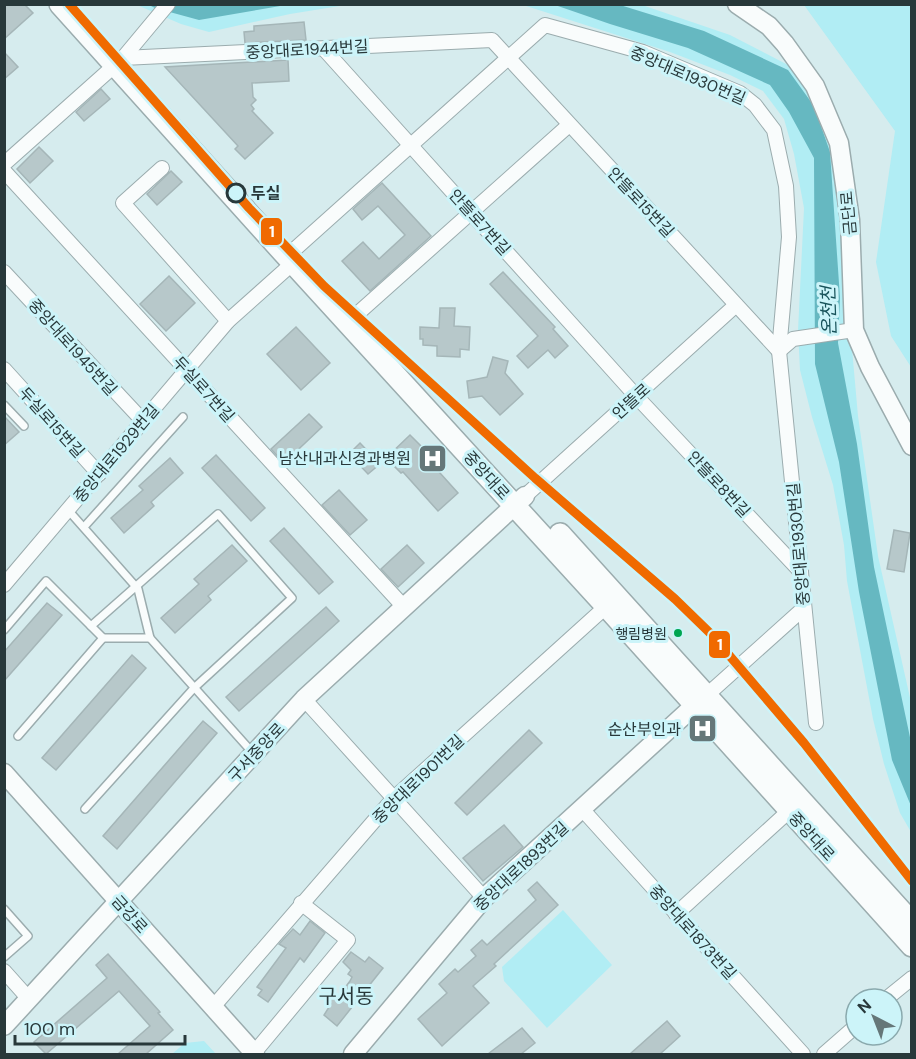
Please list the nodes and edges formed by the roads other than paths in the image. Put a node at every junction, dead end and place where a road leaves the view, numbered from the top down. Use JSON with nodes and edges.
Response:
{"nodes":[{"id":1,"x":60,"y":4,"type":"edge"},
{"id":2,"x":74,"y":4,"type":"edge"},
{"id":3,"x":737,"y":4,"type":"edge"},
{"id":4,"x":165,"y":8,"type":"edge"},
{"id":5,"x":492,"y":40,"type":"joint"},
{"id":6,"x":324,"y":49,"type":"junction"},
{"id":7,"x":508,"y":58,"type":"junction"},
{"id":8,"x":118,"y":62,"type":"junction"},
{"id":9,"x":569,"y":125,"type":"junction"},
{"id":10,"x":411,"y":146,"type":"junction"},
{"id":11,"x":4,"y":164,"type":"edge"},
{"id":12,"x":162,"y":168,"type":"dead end"},
{"id":13,"x":4,"y":171,"type":"edge"},
{"id":14,"x":471,"y":212,"type":"junction"},
{"id":15,"x":294,"y":256,"type":"junction"},
{"id":16,"x":4,"y":272,"type":"edge"},
{"id":17,"x":736,"y":305,"type":"junction"},
{"id":18,"x":356,"y":315,"type":"junction"},
{"id":19,"x":228,"y":321,"type":"junction"},
{"id":20,"x":849,"y":331,"type":"junction"},
{"id":21,"x":779,"y":351,"type":"junction"},
{"id":22,"x":4,"y":369,"type":"edge"},
{"id":23,"x":186,"y":369,"type":"junction"},
{"id":24,"x":636,"y":396,"type":"junction"},
{"id":25,"x":4,"y":405,"type":"edge"},
{"id":26,"x":183,"y":417,"type":"dead end"},
{"id":27,"x":142,"y":421,"type":"junction"},
{"id":28,"x":24,"y":426,"type":"dead end"},
{"id":29,"x":912,"y":446,"type":"edge"},
{"id":30,"x":99,"y":474,"type":"junction"},
{"id":31,"x":520,"y":501,"type":"junction"},
{"id":32,"x":68,"y":510,"type":"junction"},
{"id":33,"x":84,"y":528,"type":"junction"},
{"id":34,"x":801,"y":572,"type":"junction"},
{"id":35,"x":7,"y":577,"type":"edge"},
{"id":36,"x":136,"y":586,"type":"junction"},
{"id":37,"x":612,"y":601,"type":"junction"},
{"id":38,"x":404,"y":608,"type":"junction"},
{"id":39,"x":804,"y":608,"type":"junction"},
{"id":40,"x":91,"y":626,"type":"junction"},
{"id":41,"x":4,"y":630,"type":"edge"},
{"id":42,"x":103,"y":638,"type":"junction"},
{"id":43,"x":150,"y":638,"type":"junction"},
{"id":44,"x":194,"y":688,"type":"junction"},
{"id":45,"x":304,"y":699,"type":"junction"},
{"id":46,"x":701,"y":700,"type":"junction"},
{"id":47,"x":816,"y":723,"type":"dead end"},
{"id":48,"x":18,"y":736,"type":"dead end"},
{"id":49,"x":254,"y":754,"type":"junction"},
{"id":50,"x":4,"y":773,"type":"edge"},
{"id":51,"x":393,"y":799,"type":"junction"},
{"id":52,"x":85,"y":809,"type":"dead end"},
{"id":53,"x":582,"y":809,"type":"junction"},
{"id":54,"x":789,"y":811,"type":"junction"},
{"id":55,"x":484,"y":898,"type":"junction"},
{"id":56,"x":118,"y":902,"type":"junction"},
{"id":57,"x":301,"y":903,"type":"junction"},
{"id":58,"x":4,"y":909,"type":"edge"},
{"id":59,"x":676,"y":914,"type":"junction"},
{"id":60,"x":912,"y":923,"type":"edge"},
{"id":61,"x":912,"y":946,"type":"edge"},
{"id":62,"x":4,"y":957,"type":"edge"},
{"id":63,"x":4,"y":971,"type":"edge"},
{"id":64,"x":29,"y":999,"type":"junction"},
{"id":65,"x":213,"y":1007,"type":"junction"},
{"id":66,"x":4,"y":1026,"type":"edge"},
{"id":67,"x":844,"y":1036,"type":"edge"},
{"id":68,"x":255,"y":1054,"type":"edge"},
{"id":69,"x":353,"y":1054,"type":"edge"},
{"id":70,"x":803,"y":1054,"type":"edge"},
{"id":71,"x":824,"y":1054,"type":"edge"}],
"edges":[{"from":1,"to":8,"type":"main road","name":"중앙대로"},
{"from":2,"to":8,"type":"main road","name":"중앙대로"},
{"from":3,"to":20,"type":"street","name":"금단로"},
{"from":4,"to":8,"type":"street"},
{"from":5,"to":6,"type":"street","name":"중앙대로1944번길"},
{"from":5,"to":7,"type":"street","name":"안뜰로15번길"},
{"from":6,"to":8,"type":"street","name":"중앙대로1944번길"},
{"from":6,"to":10,"type":"street","name":"안뜰로7번길"},
{"from":7,"to":9,"type":"street","name":"안뜰로15번길"},
{"from":7,"to":10,"type":"street","name":"중앙대로1930번길"},
{"from":7,"to":21,"type":"street","name":"중앙대로1930번길"},
{"from":8,"to":11,"type":"street"},
{"from":8,"to":15,"type":"main road","name":"중앙대로"},
{"from":9,"to":14,"type":"street"},
{"from":9,"to":17,"type":"street","name":"안뜰로15번길"},
{"from":10,"to":14,"type":"street","name":"안뜰로7번길"},
{"from":10,"to":15,"type":"street","name":"중앙대로1930번길"},
{"from":12,"to":19,"type":"street"},
{"from":13,"to":23,"type":"street","name":"두실로7번길"},
{"from":14,"to":18,"type":"street"},
{"from":14,"to":24,"type":"street","name":"안뜰로7번길"},
{"from":15,"to":18,"type":"main road","name":"중앙대로"},
{"from":15,"to":19,"type":"street","name":"중앙대로1929번길"},
{"from":15,"to":31,"type":"main road","name":"중앙대로"},
{"from":16,"to":27,"type":"street","name":"중앙대로1945번길"},
{"from":17,"to":21,"type":"street","name":"안뜰로15번길"},
{"from":17,"to":24,"type":"street","name":"안뜰로"},
{"from":18,"to":31,"type":"main road","name":"중앙대로"},
{"from":19,"to":23,"type":"street","name":"중앙대로1929번길"},
{"from":20,"to":21,"type":"street"},
{"from":20,"to":29,"type":"street","name":"금단로"},
{"from":21,"to":34,"type":"street","name":"중앙대로1930번길"},
{"from":22,"to":30,"type":"street","name":"두실로15번길"},
{"from":23,"to":27,"type":"street","name":"중앙대로1929번길"},
{"from":23,"to":38,"type":"street","name":"두실로7번길"},
{"from":24,"to":31,"type":"street","name":"안뜰로"},
{"from":24,"to":34,"type":"street","name":"안뜰로8번길"},
{"from":25,"to":28,"type":"lane"},
{"from":26,"to":33,"type":"lane"},
{"from":27,"to":30,"type":"street","name":"중앙대로1929번길"},
{"from":30,"to":32,"type":"street","name":"중앙대로1929번길"},
{"from":31,"to":37,"type":"main road","name":"중앙대로"},
{"from":31,"to":38,"type":"street","name":"구서중앙로"},
{"from":32,"to":33,"type":"lane"},
{"from":32,"to":35,"type":"street","name":"중앙대로1929번길"},
{"from":33,"to":36,"type":"lane"},
{"from":34,"to":39,"type":"street","name":"중앙대로1930번길"},
{"from":36,"to":40,"type":"lane"},
{"from":36,"to":43,"type":"lane"},
{"from":36,"to":44,"type":"lane"},
{"from":37,"to":46,"type":"main road","name":"중앙대로"},
{"from":37,"to":51,"type":"street","name":"중앙대로1901번길"},
{"from":38,"to":45,"type":"street","name":"구서중앙로"},
{"from":39,"to":46,"type":"street"},
{"from":39,"to":47,"type":"street","name":"중앙대로1930번길"},
{"from":40,"to":41,"type":"lane"},
{"from":40,"to":42,"type":"lane"},
{"from":42,"to":43,"type":"lane"},
{"from":42,"to":48,"type":"lane"},
{"from":43,"to":44,"type":"lane"},
{"from":44,"to":49,"type":"lane"},
{"from":44,"to":52,"type":"lane"},
{"from":45,"to":49,"type":"street","name":"구서중앙로"},
{"from":45,"to":51,"type":"street"},
{"from":46,"to":53,"type":"street","name":"중앙대로1893번길"},
{"from":46,"to":54,"type":"main road","name":"중앙대로"},
{"from":46,"to":60,"type":"main road","name":"중앙대로"},
{"from":49,"to":56,"type":"street","name":"구서중앙로"},
{"from":50,"to":56,"type":"street","name":"금강로"},
{"from":51,"to":55,"type":"street"},
{"from":51,"to":57,"type":"street","name":"중앙대로1901번길"},
{"from":53,"to":55,"type":"street","name":"중앙대로1893번길"},
{"from":53,"to":59,"type":"street","name":"중앙대로1873번길"},
{"from":54,"to":59,"type":"street"},
{"from":54,"to":61,"type":"main road","name":"중앙대로"},
{"from":55,"to":69,"type":"street","name":"중앙대로1893번길"},
{"from":56,"to":64,"type":"street","name":"구서중앙로"},
{"from":56,"to":65,"type":"street","name":"금강로"},
{"from":57,"to":65,"type":"street","name":"중앙대로1901번길"},
{"from":57,"to":68,"type":"street"},
{"from":58,"to":62,"type":"lane"},
{"from":59,"to":70,"type":"street","name":"중앙대로1873번길"},
{"from":63,"to":64,"type":"street"},
{"from":64,"to":66,"type":"street","name":"구서중앙로"},
{"from":65,"to":68,"type":"street","name":"금강로"},
{"from":67,"to":71,"type":"street"}]}
